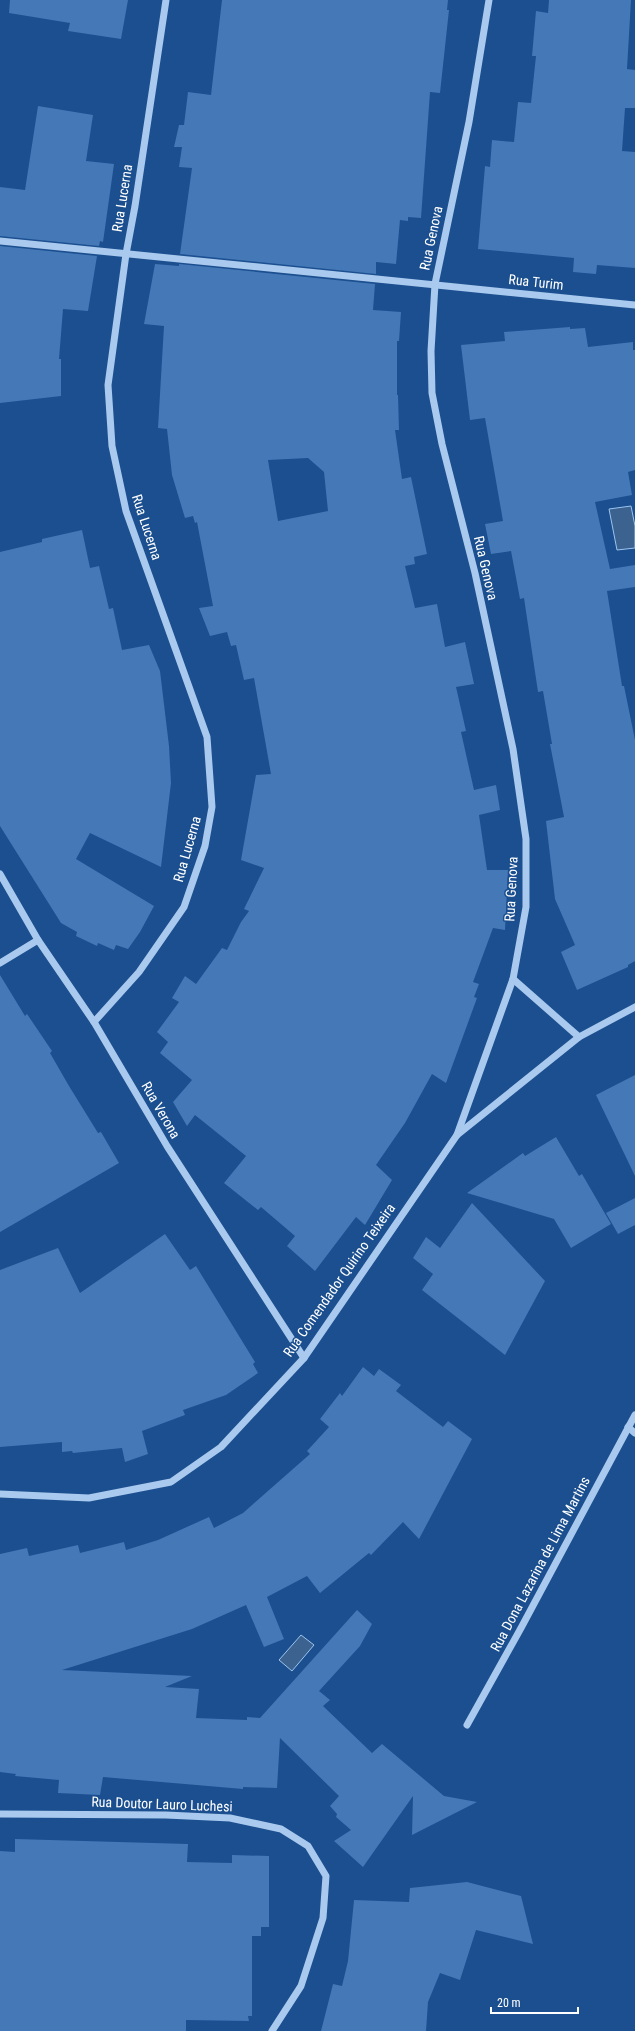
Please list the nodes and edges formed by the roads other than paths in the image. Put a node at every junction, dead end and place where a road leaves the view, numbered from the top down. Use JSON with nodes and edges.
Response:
{"nodes":[{"id":1,"x":166,"y":0,"type":"edge"},
{"id":2,"x":489,"y":0,"type":"edge"},
{"id":3,"x":0,"y":241,"type":"edge"},
{"id":4,"x":126,"y":254,"type":"junction"},
{"id":5,"x":435,"y":284,"type":"junction"},
{"id":6,"x":635,"y":305,"type":"edge"},
{"id":7,"x":0,"y":874,"type":"edge"},
{"id":8,"x":38,"y":940,"type":"junction"},
{"id":9,"x":0,"y":963,"type":"edge"},
{"id":10,"x":513,"y":980,"type":"junction"},
{"id":11,"x":635,"y":1007,"type":"edge"},
{"id":12,"x":94,"y":1022,"type":"junction"},
{"id":13,"x":579,"y":1037,"type":"junction"},
{"id":14,"x":457,"y":1135,"type":"junction"},
{"id":15,"x":304,"y":1358,"type":"junction"},
{"id":16,"x":635,"y":1415,"type":"edge"},
{"id":17,"x":628,"y":1427,"type":"junction"},
{"id":18,"x":635,"y":1433,"type":"edge"},
{"id":19,"x":0,"y":1494,"type":"edge"},
{"id":20,"x":467,"y":1725,"type":"dead end"},
{"id":21,"x":0,"y":1814,"type":"edge"},
{"id":22,"x":272,"y":2031,"type":"edge"}],
"edges":[{"from":1,"to":4,"type":"street","name":"Rua Lucerna"},
{"from":2,"to":5,"type":"street","name":"Rua Genova"},
{"from":3,"to":4,"type":"street","name":"Rua Turim"},
{"from":4,"to":5,"type":"street","name":"Rua Turim"},
{"from":4,"to":12,"type":"street","name":"Rua Lucerna"},
{"from":5,"to":6,"type":"street","name":"Rua Turim"},
{"from":5,"to":10,"type":"street","name":"Rua Genova"},
{"from":7,"to":8,"type":"street","name":"Rua Verona"},
{"from":8,"to":9,"type":"street"},
{"from":8,"to":12,"type":"street","name":"Rua Verona"},
{"from":10,"to":13,"type":"street"},
{"from":10,"to":14,"type":"street","name":"Rua Genova"},
{"from":11,"to":13,"type":"street","name":"Rua Comendador Quirino Teixeira"},
{"from":12,"to":15,"type":"street","name":"Rua Verona"},
{"from":13,"to":14,"type":"street","name":"Rua Comendador Quirino Teixeira"},
{"from":14,"to":15,"type":"street","name":"Rua Comendador Quirino Teixeira"},
{"from":15,"to":19,"type":"street","name":"Rua Comendador Quirino Teixeira"},
{"from":16,"to":17,"type":"street","name":"Rua Dona Lazarina de Lima Martins"},
{"from":17,"to":18,"type":"street"},
{"from":17,"to":20,"type":"street","name":"Rua Dona Lazarina de Lima Martins"},
{"from":21,"to":22,"type":"street","name":"Rua Doutor Lauro Luchesi"}]}
